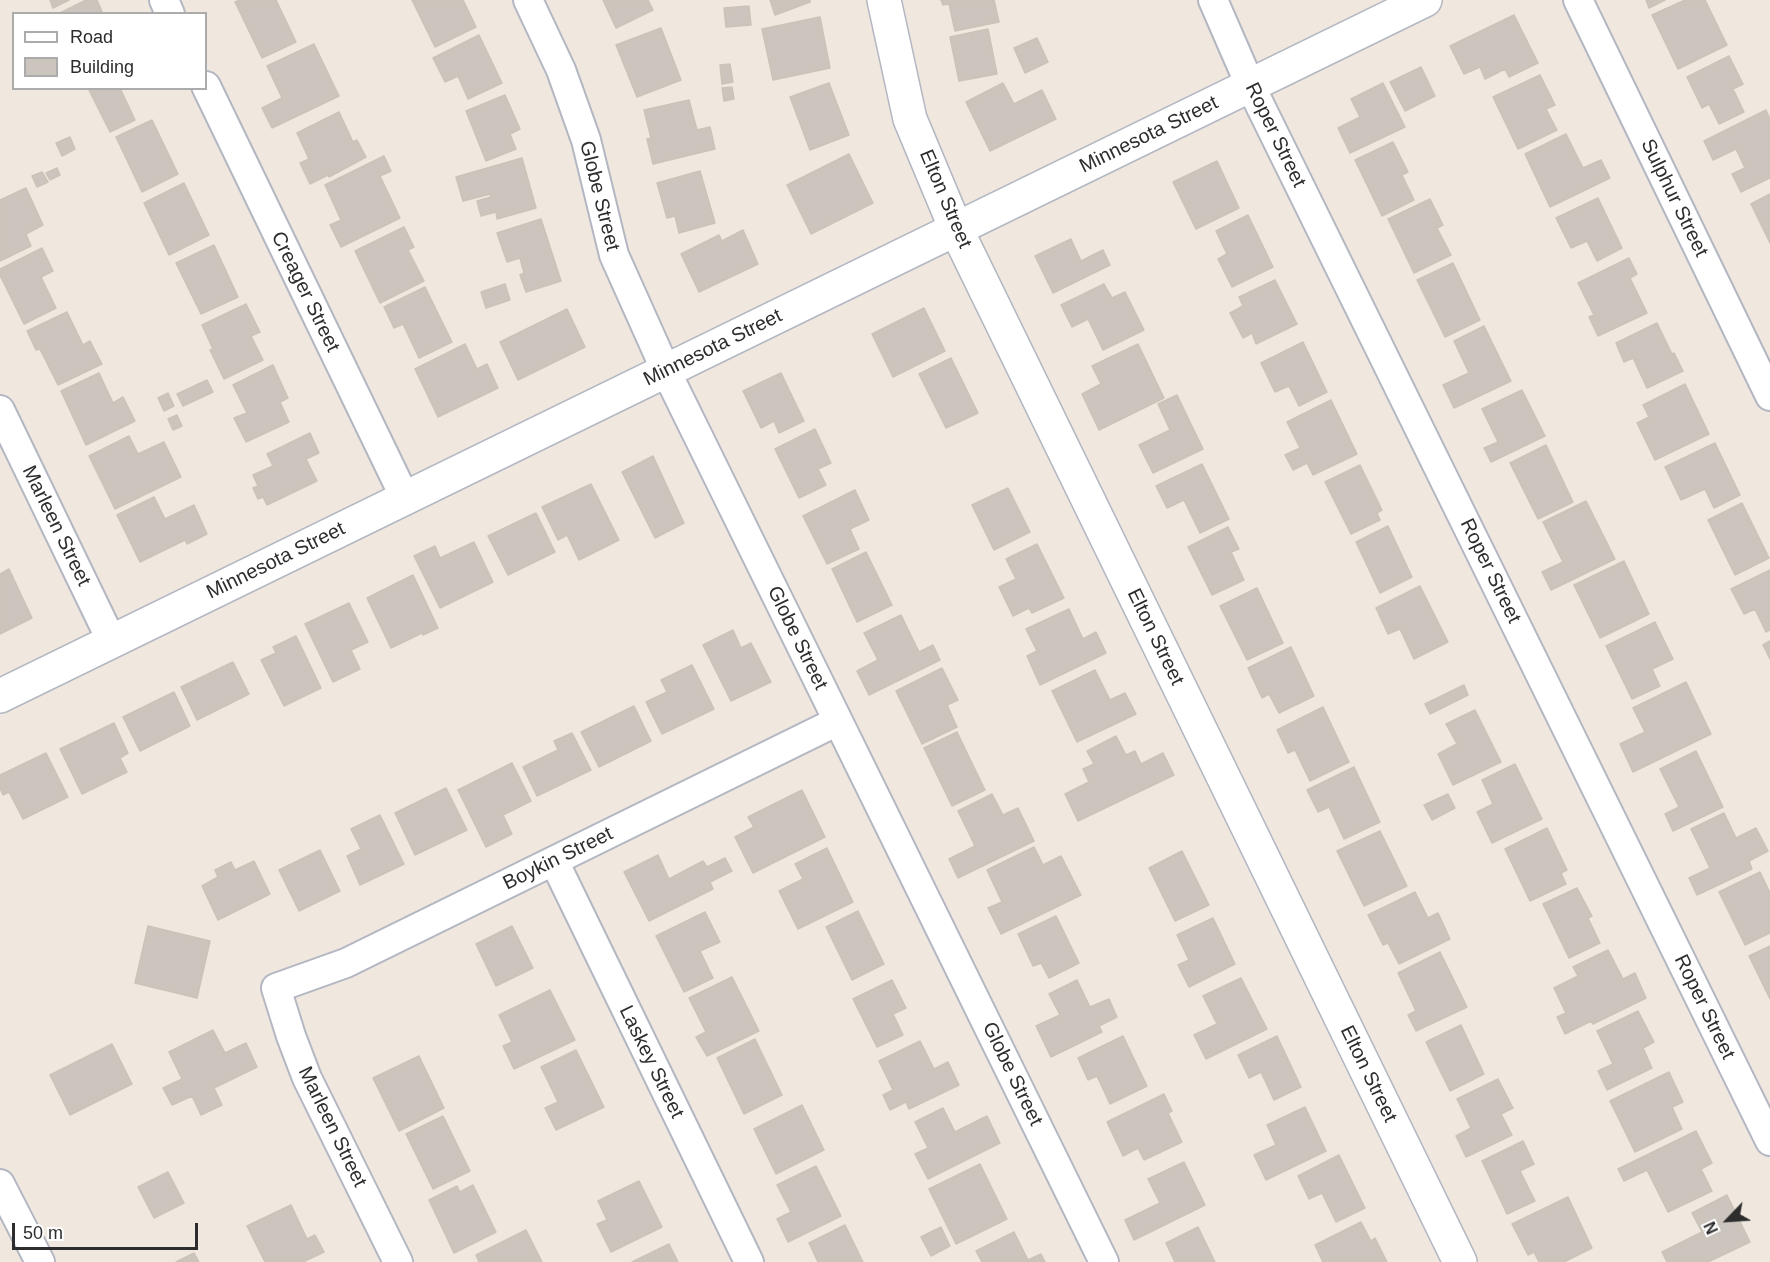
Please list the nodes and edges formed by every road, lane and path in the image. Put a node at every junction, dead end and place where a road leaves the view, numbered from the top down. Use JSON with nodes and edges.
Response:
{"nodes":[{"id":1,"x":528,"y":0,"type":"edge"},
{"id":2,"x":884,"y":0,"type":"edge"},
{"id":3,"x":1213,"y":0,"type":"edge"},
{"id":4,"x":1425,"y":0,"type":"edge"},
{"id":5,"x":1578,"y":0,"type":"edge"},
{"id":6,"x":1250,"y":86,"type":"junction"},
{"id":7,"x":207,"y":88,"type":"edge"},
{"id":8,"x":956,"y":229,"type":"junction"},
{"id":9,"x":666,"y":371,"type":"junction"},
{"id":10,"x":1770,"y":396,"type":"edge"},
{"id":11,"x":0,"y":410,"type":"edge"},
{"id":12,"x":405,"y":498,"type":"junction"},
{"id":13,"x":112,"y":642,"type":"junction"},
{"id":14,"x":0,"y":696,"type":"edge"},
{"id":15,"x":838,"y":721,"type":"junction"},
{"id":16,"x":554,"y":861,"type":"junction"},
{"id":17,"x":276,"y":988,"type":"joint"},
{"id":18,"x":1770,"y":1141,"type":"edge"},
{"id":19,"x":0,"y":1184,"type":"edge"},
{"id":20,"x":40,"y":1262,"type":"edge"},
{"id":21,"x":398,"y":1262,"type":"edge"},
{"id":22,"x":749,"y":1262,"type":"edge"},
{"id":23,"x":1104,"y":1262,"type":"edge"},
{"id":24,"x":1460,"y":1262,"type":"edge"}],
"edges":[{"from":1,"to":9,"type":"street","name":"Globe Street"},
{"from":2,"to":8,"type":"street","name":"Elton Street"},
{"from":3,"to":6,"type":"street","name":"Roper Street"},
{"from":4,"to":6,"type":"street","name":"Minnesota Street"},
{"from":5,"to":10,"type":"street","name":"Sulphur Street"},
{"from":6,"to":8,"type":"street","name":"Minnesota Street"},
{"from":6,"to":18,"type":"street","name":"Roper Street"},
{"from":7,"to":12,"type":"street","name":"Creager Street"},
{"from":8,"to":9,"type":"street","name":"Minnesota Street"},
{"from":8,"to":24,"type":"street","name":"Elton Street"},
{"from":9,"to":12,"type":"street","name":"Minnesota Street"},
{"from":9,"to":15,"type":"street","name":"Globe Street"},
{"from":11,"to":13,"type":"street","name":"Marleen Street"},
{"from":12,"to":13,"type":"street","name":"Minnesota Street"},
{"from":13,"to":14,"type":"street","name":"Minnesota Street"},
{"from":15,"to":16,"type":"street","name":"Boykin Street"},
{"from":15,"to":23,"type":"street","name":"Globe Street"},
{"from":16,"to":17,"type":"street","name":"Boykin Street"},
{"from":16,"to":22,"type":"street","name":"Laskey Street"},
{"from":17,"to":21,"type":"street","name":"Marleen Street"},
{"from":19,"to":20,"type":"street"}]}
